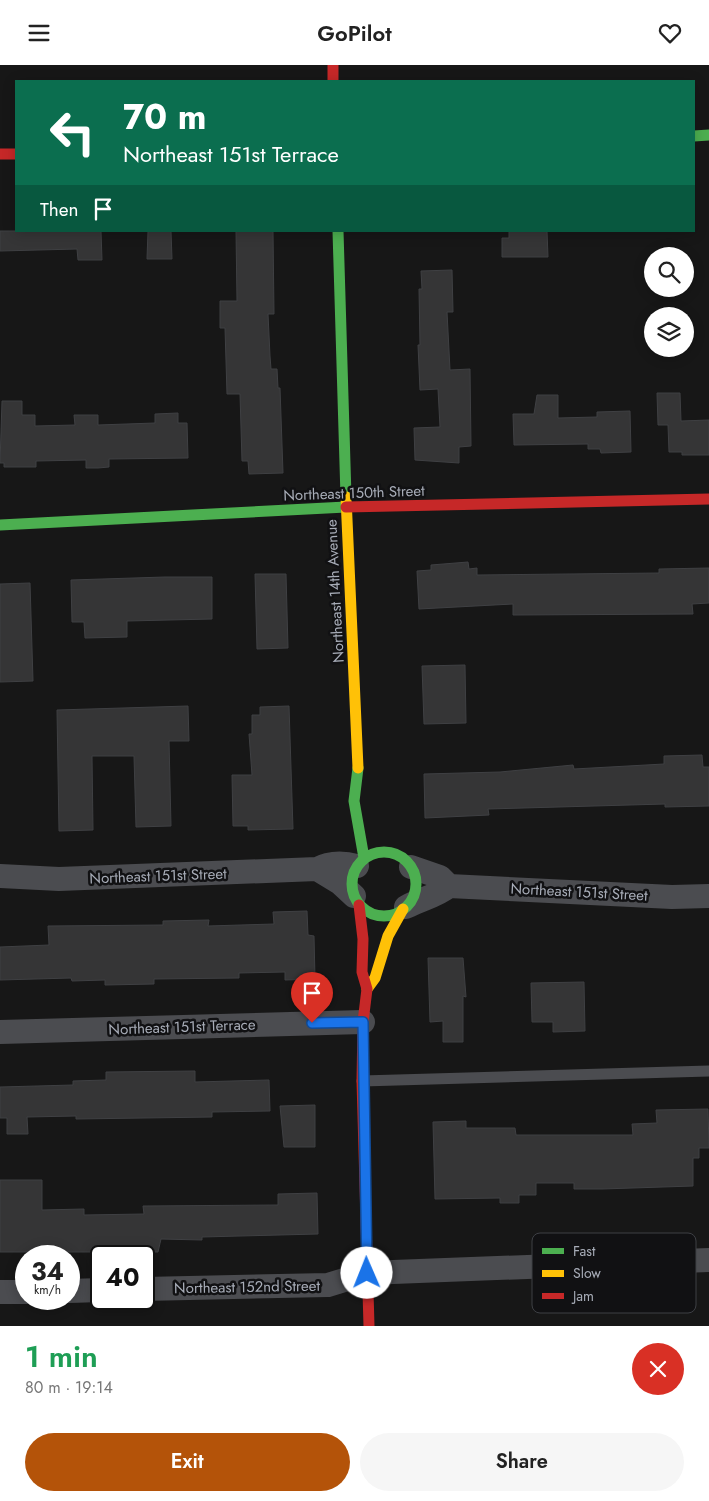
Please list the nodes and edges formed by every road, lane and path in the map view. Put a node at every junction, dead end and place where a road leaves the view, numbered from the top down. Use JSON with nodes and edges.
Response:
{"nodes":[{"id":1,"x":333,"y":65,"type":"edge"},
{"id":2,"x":333,"y":80,"type":"edge"},
{"id":3,"x":695,"y":135,"type":"edge"},
{"id":4,"x":709,"y":135,"type":"edge"},
{"id":5,"x":0,"y":154,"type":"edge"},
{"id":6,"x":15,"y":154,"type":"edge"},
{"id":7,"x":338,"y":232,"type":"edge"},
{"id":8,"x":709,"y":499,"type":"edge"},
{"id":9,"x":346,"y":507,"type":"junction"},
{"id":10,"x":0,"y":525,"type":"edge"},
{"id":11,"x":358,"y":770,"type":"junction"},
{"id":12,"x":367,"y":791,"type":"dead end"},
{"id":13,"x":384,"y":842,"type":"dead end"},
{"id":14,"x":403,"y":861,"type":"junction"},
{"id":15,"x":360,"y":862,"type":"junction"},
{"id":16,"x":317,"y":869,"type":"junction"},
{"id":17,"x":0,"y":877,"type":"edge"},
{"id":18,"x":449,"y":886,"type":"junction"},
{"id":19,"x":709,"y":896,"type":"edge"},
{"id":20,"x":356,"y":900,"type":"junction"},
{"id":21,"x":405,"y":908,"type":"junction"},
{"id":22,"x":367,"y":989,"type":"junction"},
{"id":23,"x":363,"y":1022,"type":"junction"},
{"id":24,"x":0,"y":1032,"type":"edge"},
{"id":25,"x":709,"y":1071,"type":"edge"},
{"id":26,"x":362,"y":1081,"type":"junction"},
{"id":27,"x":696,"y":1260,"type":"edge"},
{"id":28,"x":709,"y":1260,"type":"edge"},
{"id":29,"x":532,"y":1267,"type":"edge"},
{"id":30,"x":367,"y":1273,"type":"junction"},
{"id":31,"x":155,"y":1289,"type":"edge"},
{"id":32,"x":0,"y":1292,"type":"edge"},
{"id":33,"x":15,"y":1292,"type":"edge"},
{"id":34,"x":369,"y":1326,"type":"edge"}],
"edges":[{"from":1,"to":2,"type":"street"},
{"from":3,"to":4,"type":"street"},
{"from":5,"to":6,"type":"street"},
{"from":7,"to":9,"type":"street","name":"Northeast 14th Avenue"},
{"from":8,"to":9,"type":"street","name":"Northeast 150th Street"},
{"from":9,"to":10,"type":"street","name":"Northeast 150th Street"},
{"from":9,"to":11,"type":"street","name":"Northeast 14th Avenue"},
{"from":11,"to":12,"type":"street","name":"Northeast 14th Avenue"},
{"from":11,"to":15,"type":"street","name":"Northeast 14th Avenue"},
{"from":13,"to":14,"type":"street"},
{"from":14,"to":15,"type":"street"},
{"from":14,"to":18,"type":"street","name":"Northeast 151st Street"},
{"from":14,"to":21,"type":"street"},
{"from":15,"to":16,"type":"street","name":"Northeast 151st Street"},
{"from":15,"to":20,"type":"street"},
{"from":16,"to":17,"type":"street","name":"Northeast 151st Street"},
{"from":16,"to":20,"type":"street"},
{"from":18,"to":19,"type":"street","name":"Northeast 151st Street"},
{"from":18,"to":21,"type":"street","name":"Northeast 151st Street"},
{"from":20,"to":21,"type":"street"},
{"from":20,"to":22,"type":"street"},
{"from":21,"to":22,"type":"street"},
{"from":22,"to":23,"type":"street"},
{"from":23,"to":24,"type":"street","name":"Northeast 151st Terrace"},
{"from":23,"to":26,"type":"street"},
{"from":25,"to":26,"type":"lane"},
{"from":26,"to":30,"type":"street"},
{"from":27,"to":28,"type":"street","name":"Northeast 152nd Street"},
{"from":29,"to":30,"type":"street","name":"Northeast 152nd Street"},
{"from":30,"to":31,"type":"street","name":"Northeast 152nd Street"},
{"from":30,"to":34,"type":"street"},
{"from":32,"to":33,"type":"street"}]}
